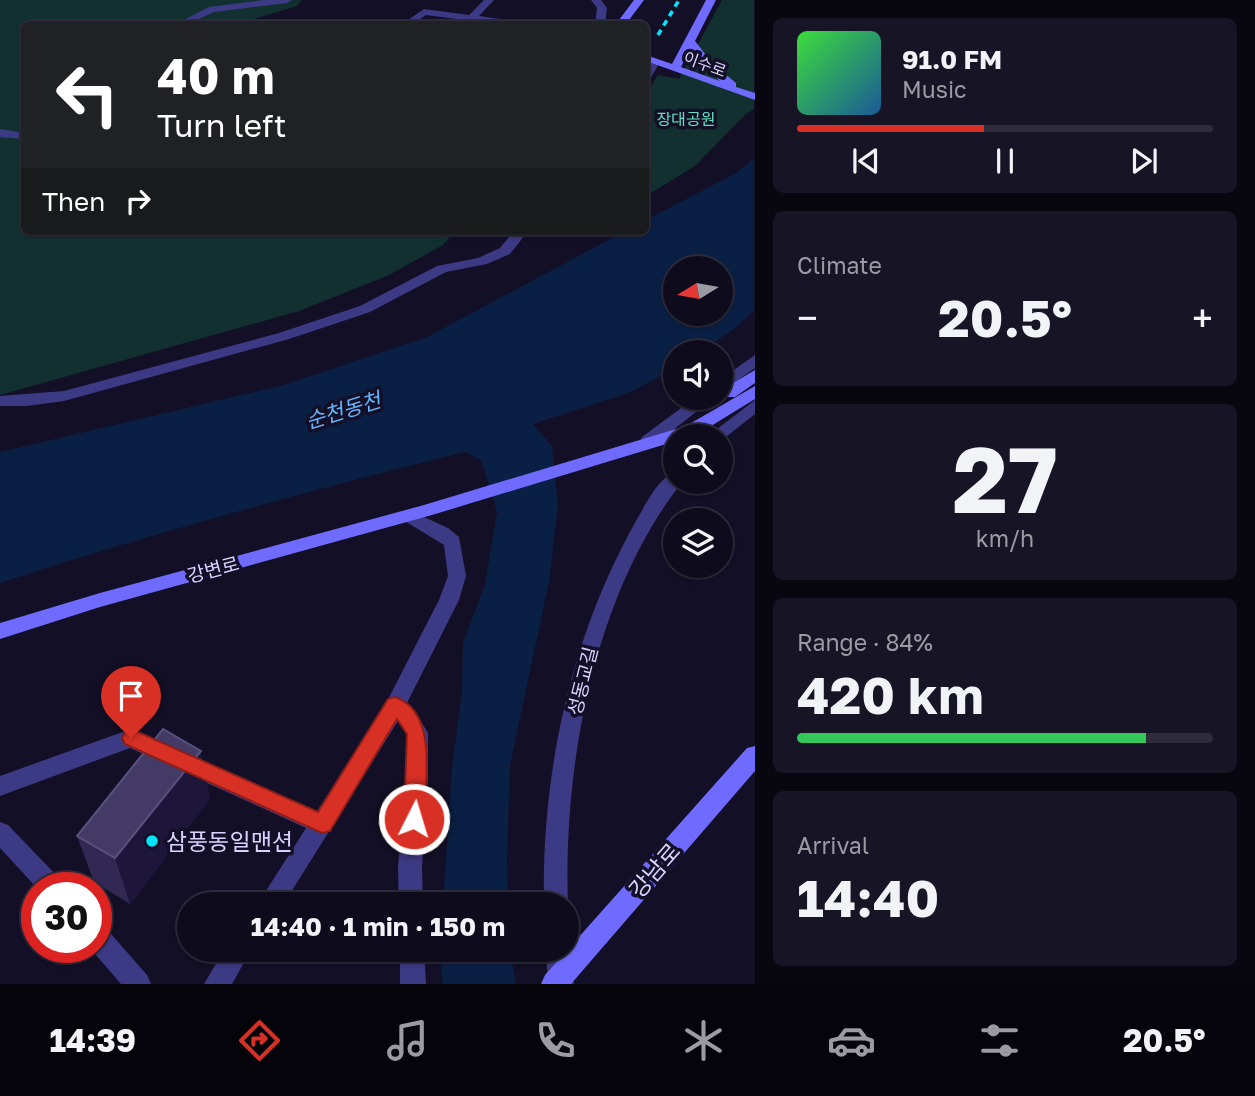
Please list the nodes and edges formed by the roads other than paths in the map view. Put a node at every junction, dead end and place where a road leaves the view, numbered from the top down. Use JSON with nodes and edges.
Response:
{"nodes":[{"id":1,"x":287,"y":0,"type":"edge"},
{"id":2,"x":489,"y":0,"type":"edge"},
{"id":3,"x":639,"y":0,"type":"edge"},
{"id":4,"x":711,"y":0,"type":"edge"},
{"id":5,"x":187,"y":21,"type":"edge"},
{"id":6,"x":411,"y":21,"type":"edge"},
{"id":7,"x":464,"y":21,"type":"edge"},
{"id":8,"x":470,"y":21,"type":"edge"},
{"id":9,"x":623,"y":21,"type":"edge"},
{"id":10,"x":689,"y":45,"type":"junction"},
{"id":11,"x":649,"y":50,"type":"edge"},
{"id":12,"x":651,"y":60,"type":"edge"},
{"id":13,"x":675,"y":69,"type":"junction"},
{"id":14,"x":750,"y":96,"type":"edge"},
{"id":15,"x":0,"y":134,"type":"edge"},
{"id":16,"x":21,"y":136,"type":"edge"},
{"id":17,"x":517,"y":235,"type":"edge"},
{"id":18,"x":754,"y":360,"type":"edge"},
{"id":19,"x":754,"y":375,"type":"edge"},
{"id":20,"x":733,"y":377,"type":"edge"},
{"id":21,"x":754,"y":391,"type":"edge"},
{"id":22,"x":0,"y":401,"type":"edge"},
{"id":23,"x":754,"y":405,"type":"edge"},
{"id":24,"x":690,"y":410,"type":"edge"},
{"id":25,"x":731,"y":424,"type":"edge"},
{"id":26,"x":648,"y":442,"type":"junction"},
{"id":27,"x":664,"y":494,"type":"edge"},
{"id":28,"x":418,"y":513,"type":"junction"},
{"id":29,"x":0,"y":631,"type":"edge"},
{"id":30,"x":395,"y":705,"type":"junction"},
{"id":31,"x":754,"y":755,"type":"edge"},
{"id":32,"x":0,"y":786,"type":"edge"},
{"id":33,"x":322,"y":824,"type":"junction"},
{"id":34,"x":0,"y":832,"type":"edge"},
{"id":35,"x":38,"y":872,"type":"edge"},
{"id":36,"x":278,"y":892,"type":"edge"},
{"id":37,"x":411,"y":892,"type":"edge"},
{"id":38,"x":557,"y":892,"type":"edge"},
{"id":39,"x":112,"y":954,"type":"edge"},
{"id":40,"x":231,"y":962,"type":"edge"},
{"id":41,"x":412,"y":962,"type":"edge"},
{"id":42,"x":558,"y":962,"type":"edge"},
{"id":43,"x":558,"y":982,"type":"edge"},
{"id":44,"x":138,"y":984,"type":"edge"},
{"id":45,"x":217,"y":984,"type":"edge"},
{"id":46,"x":413,"y":984,"type":"edge"}],
"edges":[{"from":1,"to":5,"type":"street"},
{"from":2,"to":8,"type":"street"},
{"from":3,"to":9,"type":"main road"},
{"from":4,"to":10,"type":"main road"},
{"from":6,"to":7,"type":"street"},
{"from":10,"to":11,"type":"main road"},
{"from":10,"to":13,"type":"main road"},
{"from":10,"to":14,"type":"main road"},
{"from":12,"to":13,"type":"main road","name":"이수로"},
{"from":13,"to":14,"type":"main road","name":"이수로"},
{"from":15,"to":16,"type":"street"},
{"from":17,"to":22,"type":"street"},
{"from":18,"to":20,"type":"street"},
{"from":19,"to":26,"type":"main road"},
{"from":21,"to":26,"type":"main road"},
{"from":23,"to":25,"type":"street"},
{"from":24,"to":26,"type":"street"},
{"from":26,"to":28,"type":"main road","name":"강변로"},
{"from":27,"to":38,"type":"street","name":"성동교길"},
{"from":28,"to":29,"type":"main road","name":"강변로"},
{"from":28,"to":30,"type":"street"},
{"from":30,"to":33,"type":"street"},
{"from":30,"to":37,"type":"street"},
{"from":31,"to":43,"type":"main road","name":"강남로"},
{"from":32,"to":33,"type":"street"},
{"from":33,"to":36,"type":"street"},
{"from":34,"to":35,"type":"street"},
{"from":39,"to":44,"type":"street"},
{"from":40,"to":45,"type":"street"},
{"from":41,"to":46,"type":"street"},
{"from":42,"to":43,"type":"street"}]}
